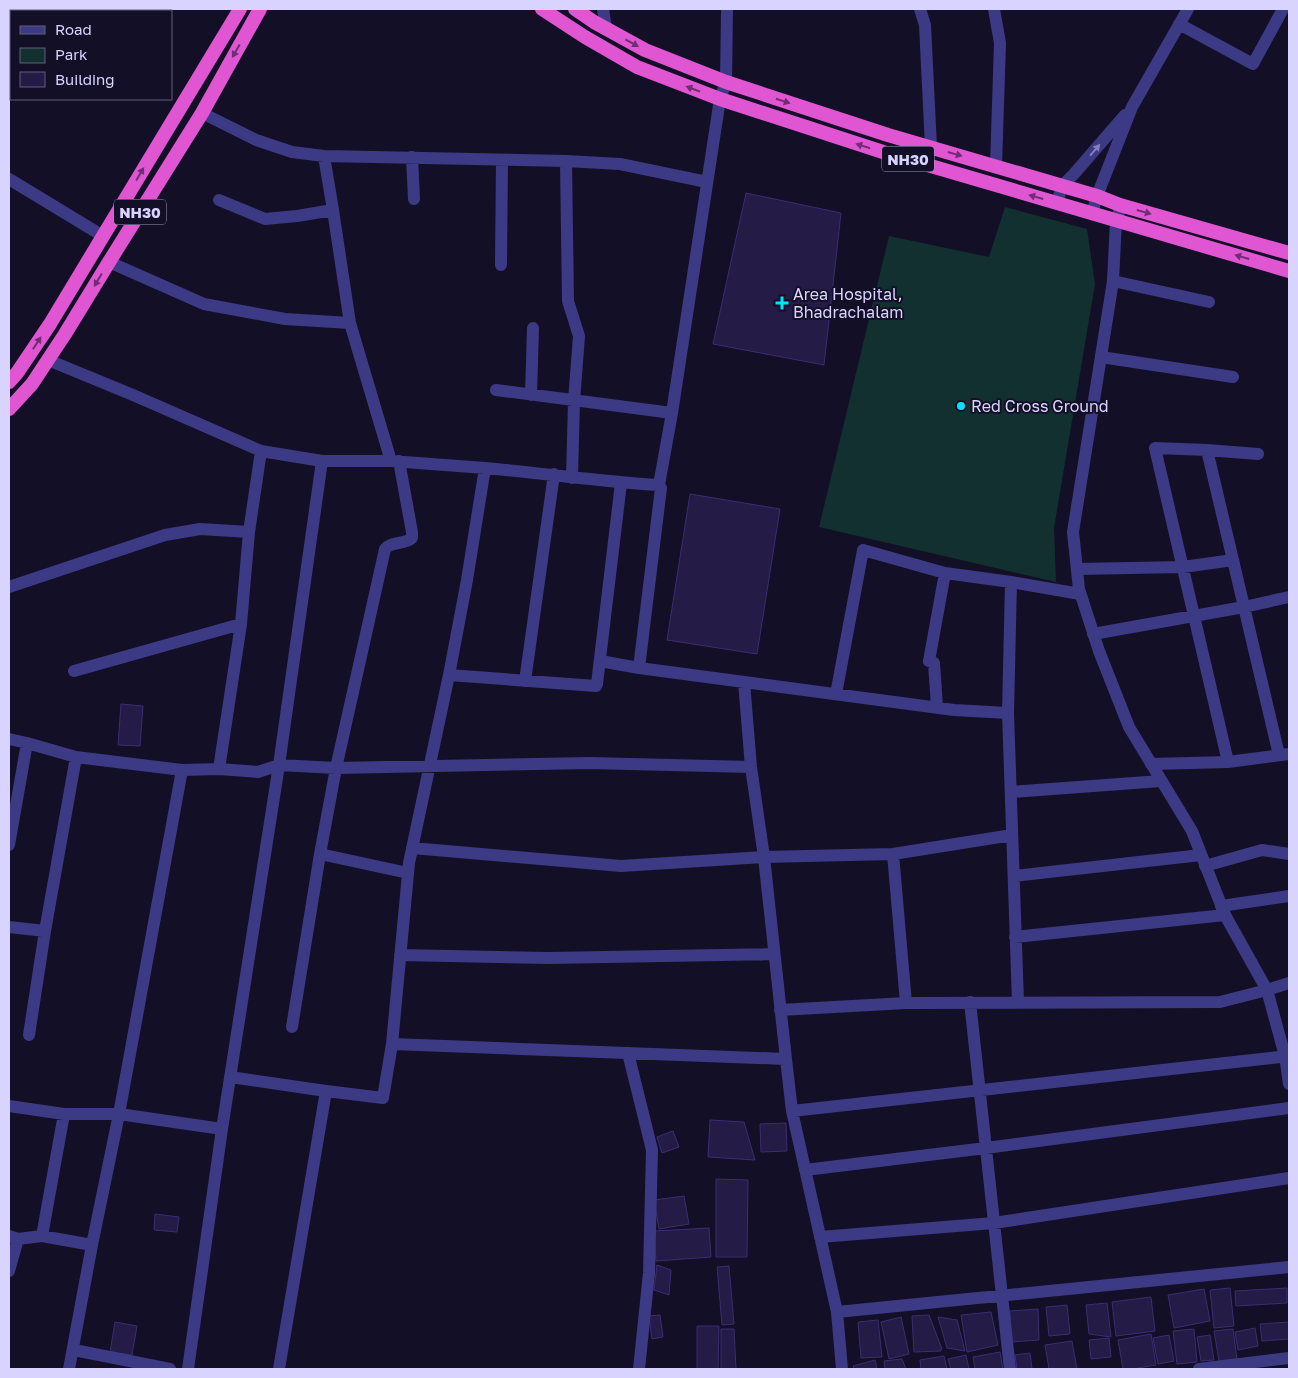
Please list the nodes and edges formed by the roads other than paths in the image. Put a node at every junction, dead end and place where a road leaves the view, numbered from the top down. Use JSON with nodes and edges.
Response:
{"nodes":[{"id":1,"x":240,"y":9,"type":"edge"},
{"id":2,"x":260,"y":9,"type":"edge"},
{"id":3,"x":542,"y":9,"type":"edge"},
{"id":4,"x":575,"y":9,"type":"edge"},
{"id":5,"x":603,"y":9,"type":"edge"},
{"id":6,"x":727,"y":9,"type":"edge"},
{"id":7,"x":920,"y":9,"type":"edge"},
{"id":8,"x":994,"y":9,"type":"edge"},
{"id":9,"x":1188,"y":9,"type":"edge"},
{"id":10,"x":1283,"y":9,"type":"edge"},
{"id":11,"x":1179,"y":24,"type":"junction"},
{"id":12,"x":606,"y":29,"type":"junction"},
{"id":13,"x":726,"y":82,"type":"junction"},
{"id":14,"x":720,"y":99,"type":"junction"},
{"id":15,"x":1132,"y":107,"type":"junction"},
{"id":16,"x":202,"y":113,"type":"junction"},
{"id":17,"x":931,"y":147,"type":"junction"},
{"id":18,"x":324,"y":156,"type":"junction"},
{"id":19,"x":412,"y":157,"type":"junction"},
{"id":20,"x":502,"y":160,"type":"junction"},
{"id":21,"x":566,"y":161,"type":"junction"},
{"id":22,"x":996,"y":166,"type":"junction"},
{"id":23,"x":9,"y":179,"type":"edge"},
{"id":24,"x":707,"y":182,"type":"junction"},
{"id":25,"x":1062,"y":186,"type":"junction"},
{"id":26,"x":1097,"y":196,"type":"junction"},
{"id":27,"x":220,"y":200,"type":"dead end"},
{"id":28,"x":414,"y":200,"type":"dead end"},
{"id":29,"x":1057,"y":203,"type":"junction"},
{"id":30,"x":1120,"y":206,"type":"junction"},
{"id":31,"x":334,"y":210,"type":"junction"},
{"id":32,"x":1092,"y":214,"type":"junction"},
{"id":33,"x":1116,"y":221,"type":"junction"},
{"id":34,"x":103,"y":236,"type":"junction"},
{"id":35,"x":1289,"y":253,"type":"edge"},
{"id":36,"x":108,"y":262,"type":"junction"},
{"id":37,"x":502,"y":265,"type":"dead end"},
{"id":38,"x":1289,"y":271,"type":"edge"},
{"id":39,"x":1113,"y":282,"type":"junction"},
{"id":40,"x":1209,"y":302,"type":"dead end"},
{"id":41,"x":350,"y":323,"type":"junction"},
{"id":42,"x":533,"y":328,"type":"dead end"},
{"id":43,"x":1101,"y":357,"type":"junction"},
{"id":44,"x":48,"y":360,"type":"junction"},
{"id":45,"x":1233,"y":377,"type":"dead end"},
{"id":46,"x":9,"y":382,"type":"edge"},
{"id":47,"x":496,"y":390,"type":"dead end"},
{"id":48,"x":531,"y":395,"type":"junction"},
{"id":49,"x":574,"y":401,"type":"junction"},
{"id":50,"x":9,"y":410,"type":"edge"},
{"id":51,"x":672,"y":412,"type":"junction"},
{"id":52,"x":1207,"y":450,"type":"junction"},
{"id":53,"x":261,"y":451,"type":"junction"},
{"id":54,"x":1258,"y":454,"type":"dead end"},
{"id":55,"x":322,"y":461,"type":"junction"},
{"id":56,"x":395,"y":461,"type":"junction"},
{"id":57,"x":485,"y":468,"type":"junction"},
{"id":58,"x":554,"y":474,"type":"junction"},
{"id":59,"x":572,"y":478,"type":"junction"},
{"id":60,"x":621,"y":483,"type":"junction"},
{"id":61,"x":660,"y":485,"type":"junction"},
{"id":62,"x":249,"y":532,"type":"junction"},
{"id":63,"x":1233,"y":560,"type":"junction"},
{"id":64,"x":1183,"y":567,"type":"junction"},
{"id":65,"x":1077,"y":568,"type":"junction"},
{"id":66,"x":945,"y":573,"type":"junction"},
{"id":67,"x":1011,"y":582,"type":"junction"},
{"id":68,"x":9,"y":587,"type":"edge"},
{"id":69,"x":1080,"y":594,"type":"junction"},
{"id":70,"x":1289,"y":596,"type":"edge"},
{"id":71,"x":1244,"y":607,"type":"junction"},
{"id":72,"x":1194,"y":616,"type":"junction"},
{"id":73,"x":241,"y":624,"type":"junction"},
{"id":74,"x":1093,"y":634,"type":"junction"},
{"id":75,"x":600,"y":661,"type":"junction"},
{"id":76,"x":639,"y":668,"type":"junction"},
{"id":77,"x":74,"y":671,"type":"dead end"},
{"id":78,"x":449,"y":675,"type":"junction"},
{"id":79,"x":525,"y":681,"type":"junction"},
{"id":80,"x":744,"y":682,"type":"junction"},
{"id":81,"x":836,"y":694,"type":"junction"},
{"id":82,"x":937,"y":707,"type":"junction"},
{"id":83,"x":1008,"y":713,"type":"junction"},
{"id":84,"x":9,"y":739,"type":"edge"},
{"id":85,"x":27,"y":743,"type":"junction"},
{"id":86,"x":1284,"y":754,"type":"edge"},
{"id":87,"x":76,"y":757,"type":"junction"},
{"id":88,"x":1228,"y":762,"type":"junction"},
{"id":89,"x":1151,"y":764,"type":"junction"},
{"id":90,"x":279,"y":765,"type":"junction"},
{"id":91,"x":430,"y":766,"type":"junction"},
{"id":92,"x":336,"y":768,"type":"junction"},
{"id":93,"x":751,"y":768,"type":"junction"},
{"id":94,"x":219,"y":769,"type":"junction"},
{"id":95,"x":182,"y":770,"type":"junction"},
{"id":96,"x":1161,"y":781,"type":"junction"},
{"id":97,"x":1011,"y":792,"type":"junction"},
{"id":98,"x":1012,"y":835,"type":"junction"},
{"id":99,"x":9,"y":845,"type":"edge"},
{"id":100,"x":412,"y":848,"type":"junction"},
{"id":101,"x":320,"y":854,"type":"junction"},
{"id":102,"x":892,"y":854,"type":"junction"},
{"id":103,"x":1289,"y":854,"type":"edge"},
{"id":104,"x":764,"y":857,"type":"junction"},
{"id":105,"x":1203,"y":860,"type":"junction"},
{"id":106,"x":408,"y":873,"type":"junction"},
{"id":107,"x":1014,"y":876,"type":"junction"},
{"id":108,"x":1289,"y":896,"type":"edge"},
{"id":109,"x":1223,"y":910,"type":"junction"},
{"id":110,"x":9,"y":927,"type":"edge"},
{"id":111,"x":45,"y":930,"type":"junction"},
{"id":112,"x":1016,"y":937,"type":"junction"},
{"id":113,"x":774,"y":954,"type":"junction"},
{"id":114,"x":400,"y":955,"type":"junction"},
{"id":115,"x":1289,"y":983,"type":"edge"},
{"id":116,"x":1267,"y":990,"type":"junction"},
{"id":117,"x":970,"y":1002,"type":"junction"},
{"id":118,"x":1018,"y":1002,"type":"junction"},
{"id":119,"x":906,"y":1003,"type":"junction"},
{"id":120,"x":780,"y":1010,"type":"junction"},
{"id":121,"x":292,"y":1027,"type":"dead end"},
{"id":122,"x":29,"y":1035,"type":"dead end"},
{"id":123,"x":392,"y":1044,"type":"junction"},
{"id":124,"x":628,"y":1053,"type":"junction"},
{"id":125,"x":1287,"y":1056,"type":"edge"},
{"id":126,"x":786,"y":1059,"type":"junction"},
{"id":127,"x":230,"y":1076,"type":"junction"},
{"id":128,"x":1289,"y":1084,"type":"edge"},
{"id":129,"x":979,"y":1090,"type":"junction"},
{"id":130,"x":326,"y":1091,"type":"junction"},
{"id":131,"x":9,"y":1106,"type":"edge"},
{"id":132,"x":1289,"y":1108,"type":"edge"},
{"id":133,"x":792,"y":1111,"type":"junction"},
{"id":134,"x":64,"y":1114,"type":"junction"},
{"id":135,"x":119,"y":1114,"type":"junction"},
{"id":136,"x":222,"y":1129,"type":"junction"},
{"id":137,"x":986,"y":1148,"type":"junction"},
{"id":138,"x":805,"y":1170,"type":"junction"},
{"id":139,"x":1289,"y":1178,"type":"edge"},
{"id":140,"x":994,"y":1223,"type":"junction"},
{"id":141,"x":42,"y":1236,"type":"junction"},
{"id":142,"x":820,"y":1237,"type":"junction"},
{"id":143,"x":13,"y":1238,"type":"edge"},
{"id":144,"x":92,"y":1246,"type":"junction"},
{"id":145,"x":1289,"y":1267,"type":"edge"},
{"id":146,"x":9,"y":1271,"type":"edge"},
{"id":147,"x":1002,"y":1295,"type":"junction"},
{"id":148,"x":837,"y":1312,"type":"junction"},
{"id":149,"x":74,"y":1350,"type":"junction"},
{"id":150,"x":1289,"y":1358,"type":"edge"},
{"id":151,"x":69,"y":1369,"type":"edge"},
{"id":152,"x":170,"y":1369,"type":"edge"},
{"id":153,"x":188,"y":1369,"type":"edge"},
{"id":154,"x":279,"y":1369,"type":"edge"},
{"id":155,"x":639,"y":1369,"type":"edge"},
{"id":156,"x":842,"y":1369,"type":"edge"},
{"id":157,"x":1010,"y":1369,"type":"edge"},
{"id":158,"x":1199,"y":1369,"type":"edge"}],
"edges":[{"from":34,"to":1,"type":"highway","number":"NH30","one_way":true},
{"from":2,"to":16,"type":"highway","number":"NH30","one_way":true},
{"from":14,"to":3,"type":"highway","number":"NH30","one_way":true},
{"from":4,"to":12,"type":"highway","number":"NH30"},
{"from":5,"to":12,"type":"street"},
{"from":6,"to":13,"type":"street"},
{"from":7,"to":17,"type":"street"},
{"from":8,"to":22,"type":"street"},
{"from":9,"to":11,"type":"street"},
{"from":10,"to":11,"type":"street"},
{"from":11,"to":15,"type":"street"},
{"from":12,"to":13,"type":"highway","number":"NH30","one_way":true},
{"from":13,"to":14,"type":"street"},
{"from":13,"to":17,"type":"highway","number":"NH30","one_way":true},
{"from":14,"to":24,"type":"street"},
{"from":29,"to":14,"type":"highway","number":"NH30","one_way":true},
{"from":25,"to":15,"type":"street","one_way":true},
{"from":15,"to":26,"type":"street"},
{"from":16,"to":18,"type":"street"},
{"from":16,"to":36,"type":"highway","number":"NH30"},
{"from":17,"to":22,"type":"highway","number":"NH30","one_way":true},
{"from":18,"to":19,"type":"street"},
{"from":18,"to":31,"type":"street"},
{"from":19,"to":20,"type":"street"},
{"from":19,"to":28,"type":"street"},
{"from":20,"to":21,"type":"street"},
{"from":20,"to":37,"type":"street"},
{"from":21,"to":24,"type":"street"},
{"from":21,"to":49,"type":"street"},
{"from":22,"to":25,"type":"highway","number":"NH30"},
{"from":23,"to":34,"type":"street"},
{"from":24,"to":51,"type":"street"},
{"from":25,"to":26,"type":"highway","number":"NH30"},
{"from":25,"to":29,"type":"street"},
{"from":26,"to":30,"type":"highway","number":"NH30"},
{"from":26,"to":32,"type":"street"},
{"from":27,"to":31,"type":"street"},
{"from":29,"to":32,"type":"highway","number":"NH30"},
{"from":30,"to":33,"type":"street"},
{"from":30,"to":35,"type":"highway","number":"NH30","one_way":true},
{"from":31,"to":41,"type":"street"},
{"from":32,"to":33,"type":"highway","number":"NH30"},
{"from":38,"to":33,"type":"highway","number":"NH30","one_way":true},
{"from":33,"to":39,"type":"street"},
{"from":46,"to":34,"type":"highway","number":"NH30","one_way":true},
{"from":36,"to":41,"type":"street"},
{"from":36,"to":44,"type":"highway","number":"NH30","one_way":true},
{"from":39,"to":40,"type":"street"},
{"from":39,"to":43,"type":"street"},
{"from":41,"to":56,"type":"street"},
{"from":42,"to":48,"type":"street"},
{"from":43,"to":45,"type":"street"},
{"from":43,"to":65,"type":"street"},
{"from":44,"to":50,"type":"highway","number":"NH30"},
{"from":44,"to":53,"type":"street"},
{"from":47,"to":48,"type":"street"},
{"from":48,"to":49,"type":"street"},
{"from":49,"to":51,"type":"street"},
{"from":49,"to":59,"type":"street"},
{"from":51,"to":61,"type":"street"},
{"from":52,"to":54,"type":"street"},
{"from":52,"to":63,"type":"street"},
{"from":52,"to":64,"type":"street"},
{"from":53,"to":55,"type":"street"},
{"from":53,"to":62,"type":"street"},
{"from":55,"to":56,"type":"street"},
{"from":55,"to":90,"type":"street"},
{"from":56,"to":57,"type":"street"},
{"from":56,"to":92,"type":"street"},
{"from":57,"to":58,"type":"street"},
{"from":57,"to":78,"type":"street"},
{"from":58,"to":59,"type":"street"},
{"from":58,"to":79,"type":"street"},
{"from":59,"to":60,"type":"street"},
{"from":60,"to":61,"type":"street"},
{"from":60,"to":75,"type":"street"},
{"from":61,"to":76,"type":"street"},
{"from":62,"to":68,"type":"street"},
{"from":62,"to":73,"type":"street"},
{"from":63,"to":64,"type":"street"},
{"from":63,"to":71,"type":"street"},
{"from":64,"to":65,"type":"street"},
{"from":64,"to":72,"type":"street"},
{"from":65,"to":69,"type":"street"},
{"from":66,"to":67,"type":"street"},
{"from":66,"to":81,"type":"street"},
{"from":66,"to":82,"type":"street"},
{"from":67,"to":69,"type":"street"},
{"from":67,"to":83,"type":"street"},
{"from":69,"to":74,"type":"street"},
{"from":70,"to":71,"type":"street"},
{"from":71,"to":72,"type":"street"},
{"from":71,"to":86,"type":"street"},
{"from":72,"to":74,"type":"street"},
{"from":72,"to":88,"type":"street"},
{"from":73,"to":77,"type":"street"},
{"from":73,"to":94,"type":"street"},
{"from":74,"to":89,"type":"street"},
{"from":75,"to":76,"type":"street"},
{"from":75,"to":79,"type":"street"},
{"from":76,"to":80,"type":"street"},
{"from":78,"to":79,"type":"street"},
{"from":78,"to":91,"type":"street"},
{"from":80,"to":81,"type":"street"},
{"from":80,"to":93,"type":"street"},
{"from":81,"to":82,"type":"street"},
{"from":82,"to":83,"type":"street"},
{"from":83,"to":97,"type":"street"},
{"from":84,"to":85,"type":"street"},
{"from":85,"to":87,"type":"street"},
{"from":85,"to":99,"type":"street"},
{"from":86,"to":88,"type":"street"},
{"from":87,"to":95,"type":"street"},
{"from":87,"to":111,"type":"street"},
{"from":88,"to":89,"type":"street"},
{"from":89,"to":96,"type":"street"},
{"from":90,"to":92,"type":"street"},
{"from":90,"to":94,"type":"street"},
{"from":90,"to":127,"type":"street"},
{"from":91,"to":92,"type":"street"},
{"from":91,"to":93,"type":"street"},
{"from":91,"to":100,"type":"street"},
{"from":92,"to":101,"type":"street"},
{"from":93,"to":104,"type":"street"},
{"from":94,"to":95,"type":"street"},
{"from":95,"to":135,"type":"street"},
{"from":96,"to":97,"type":"street"},
{"from":96,"to":105,"type":"street"},
{"from":97,"to":98,"type":"street"},
{"from":98,"to":102,"type":"street"},
{"from":98,"to":107,"type":"street"},
{"from":100,"to":104,"type":"street"},
{"from":100,"to":106,"type":"street"},
{"from":101,"to":106,"type":"street"},
{"from":101,"to":121,"type":"street"},
{"from":102,"to":104,"type":"street"},
{"from":102,"to":119,"type":"street"},
{"from":103,"to":105,"type":"street"},
{"from":104,"to":113,"type":"street"},
{"from":105,"to":107,"type":"street"},
{"from":105,"to":109,"type":"street"},
{"from":106,"to":114,"type":"street"},
{"from":107,"to":112,"type":"street"},
{"from":108,"to":109,"type":"street"},
{"from":109,"to":112,"type":"street"},
{"from":109,"to":116,"type":"street"},
{"from":110,"to":111,"type":"street"},
{"from":111,"to":122,"type":"street"},
{"from":112,"to":118,"type":"street"},
{"from":113,"to":114,"type":"street"},
{"from":113,"to":120,"type":"street"},
{"from":114,"to":123,"type":"street"},
{"from":115,"to":116,"type":"street"},
{"from":116,"to":118,"type":"street"},
{"from":116,"to":125,"type":"street"},
{"from":117,"to":118,"type":"street"},
{"from":117,"to":119,"type":"street"},
{"from":117,"to":129,"type":"street"},
{"from":119,"to":120,"type":"street"},
{"from":120,"to":126,"type":"street"},
{"from":123,"to":124,"type":"street"},
{"from":123,"to":130,"type":"street"},
{"from":124,"to":126,"type":"street"},
{"from":124,"to":155,"type":"street"},
{"from":125,"to":128,"type":"street"},
{"from":125,"to":129,"type":"street"},
{"from":126,"to":133,"type":"street"},
{"from":127,"to":130,"type":"street"},
{"from":127,"to":136,"type":"street"},
{"from":129,"to":133,"type":"street"},
{"from":129,"to":137,"type":"street"},
{"from":130,"to":154,"type":"street"},
{"from":131,"to":134,"type":"street"},
{"from":132,"to":137,"type":"street"},
{"from":133,"to":138,"type":"street"},
{"from":134,"to":135,"type":"street"},
{"from":134,"to":141,"type":"street"},
{"from":135,"to":136,"type":"street"},
{"from":135,"to":144,"type":"street"},
{"from":136,"to":153,"type":"street"},
{"from":137,"to":138,"type":"street"},
{"from":137,"to":140,"type":"street"},
{"from":138,"to":142,"type":"street"},
{"from":139,"to":140,"type":"street"},
{"from":140,"to":142,"type":"street"},
{"from":140,"to":147,"type":"street"},
{"from":141,"to":143,"type":"street"},
{"from":141,"to":144,"type":"street"},
{"from":142,"to":148,"type":"street"},
{"from":143,"to":146,"type":"street"},
{"from":144,"to":149,"type":"street"},
{"from":145,"to":147,"type":"street"},
{"from":147,"to":148,"type":"street"},
{"from":147,"to":157,"type":"street"},
{"from":148,"to":156,"type":"street"},
{"from":149,"to":151,"type":"street"},
{"from":149,"to":152,"type":"street"},
{"from":150,"to":158,"type":"street"}]}
